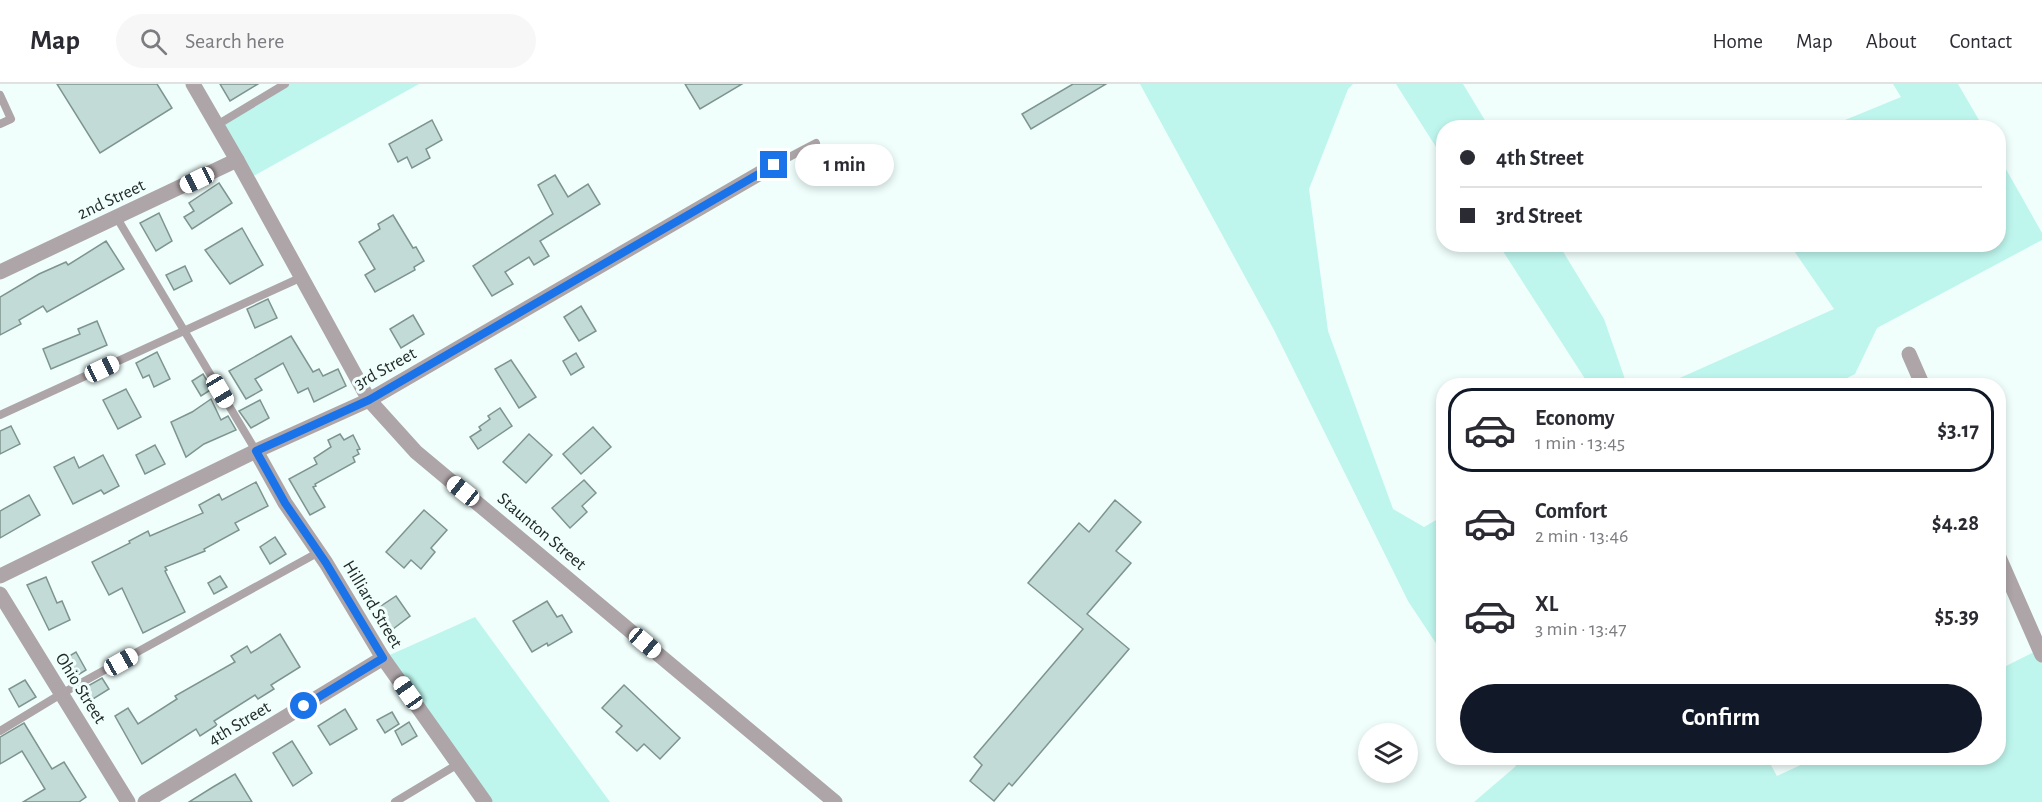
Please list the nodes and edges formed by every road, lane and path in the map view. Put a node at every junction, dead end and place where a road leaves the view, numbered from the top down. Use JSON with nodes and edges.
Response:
{"nodes":[{"id":1,"x":193,"y":84,"type":"edge"},
{"id":2,"x":285,"y":84,"type":"edge"},
{"id":3,"x":0,"y":95,"type":"edge"},
{"id":4,"x":0,"y":124,"type":"edge"},
{"id":5,"x":217,"y":125,"type":"junction"},
{"id":6,"x":816,"y":143,"type":"dead end"},
{"id":7,"x":237,"y":160,"type":"junction"},
{"id":8,"x":774,"y":165,"type":"joint"},
{"id":9,"x":117,"y":218,"type":"junction"},
{"id":10,"x":0,"y":272,"type":"edge"},
{"id":11,"x":302,"y":277,"type":"junction"},
{"id":12,"x":184,"y":331,"type":"junction"},
{"id":13,"x":1909,"y":354,"type":"dead end"},
{"id":14,"x":1920,"y":378,"type":"edge"},
{"id":15,"x":369,"y":400,"type":"junction"},
{"id":16,"x":0,"y":415,"type":"edge"},
{"id":17,"x":256,"y":451,"type":"junction"},
{"id":18,"x":319,"y":552,"type":"junction"},
{"id":19,"x":2006,"y":573,"type":"edge"},
{"id":20,"x":0,"y":576,"type":"edge"},
{"id":21,"x":0,"y":594,"type":"edge"},
{"id":22,"x":2042,"y":655,"type":"edge"},
{"id":23,"x":383,"y":658,"type":"junction"},
{"id":24,"x":62,"y":694,"type":"junction"},
{"id":25,"x":0,"y":731,"type":"edge"},
{"id":26,"x":458,"y":764,"type":"junction"},
{"id":27,"x":128,"y":802,"type":"edge"},
{"id":28,"x":145,"y":802,"type":"edge"},
{"id":29,"x":395,"y":802,"type":"edge"},
{"id":30,"x":485,"y":802,"type":"edge"},
{"id":31,"x":836,"y":802,"type":"edge"}],
"edges":[{"from":1,"to":5,"type":"street","name":"Staunton Street"},
{"from":2,"to":5,"type":"lane"},
{"from":3,"to":4,"type":"lane"},
{"from":5,"to":7,"type":"street","name":"Staunton Street"},
{"from":6,"to":8,"type":"lane"},
{"from":7,"to":9,"type":"street","name":"2nd Street"},
{"from":7,"to":11,"type":"street","name":"Staunton Street"},
{"from":8,"to":15,"type":"street","name":"3rd Street"},
{"from":9,"to":10,"type":"street","name":"2nd Street"},
{"from":9,"to":12,"type":"lane"},
{"from":11,"to":12,"type":"lane"},
{"from":11,"to":15,"type":"street","name":"Staunton Street"},
{"from":12,"to":16,"type":"lane"},
{"from":12,"to":17,"type":"lane"},
{"from":13,"to":14,"type":"street"},
{"from":15,"to":17,"type":"street","name":"3rd Street"},
{"from":15,"to":31,"type":"street","name":"Staunton Street"},
{"from":17,"to":18,"type":"street","name":"Hilliard Street"},
{"from":17,"to":20,"type":"street","name":"3rd Street"},
{"from":18,"to":23,"type":"street","name":"Hilliard Street"},
{"from":18,"to":24,"type":"lane"},
{"from":19,"to":22,"type":"street"},
{"from":21,"to":24,"type":"street","name":"Ohio Street"},
{"from":23,"to":26,"type":"street","name":"Hilliard Street"},
{"from":23,"to":28,"type":"street","name":"4th Street"},
{"from":24,"to":25,"type":"lane"},
{"from":24,"to":27,"type":"street","name":"Ohio Street"},
{"from":26,"to":29,"type":"lane"},
{"from":26,"to":30,"type":"street","name":"Hilliard Street"}]}
